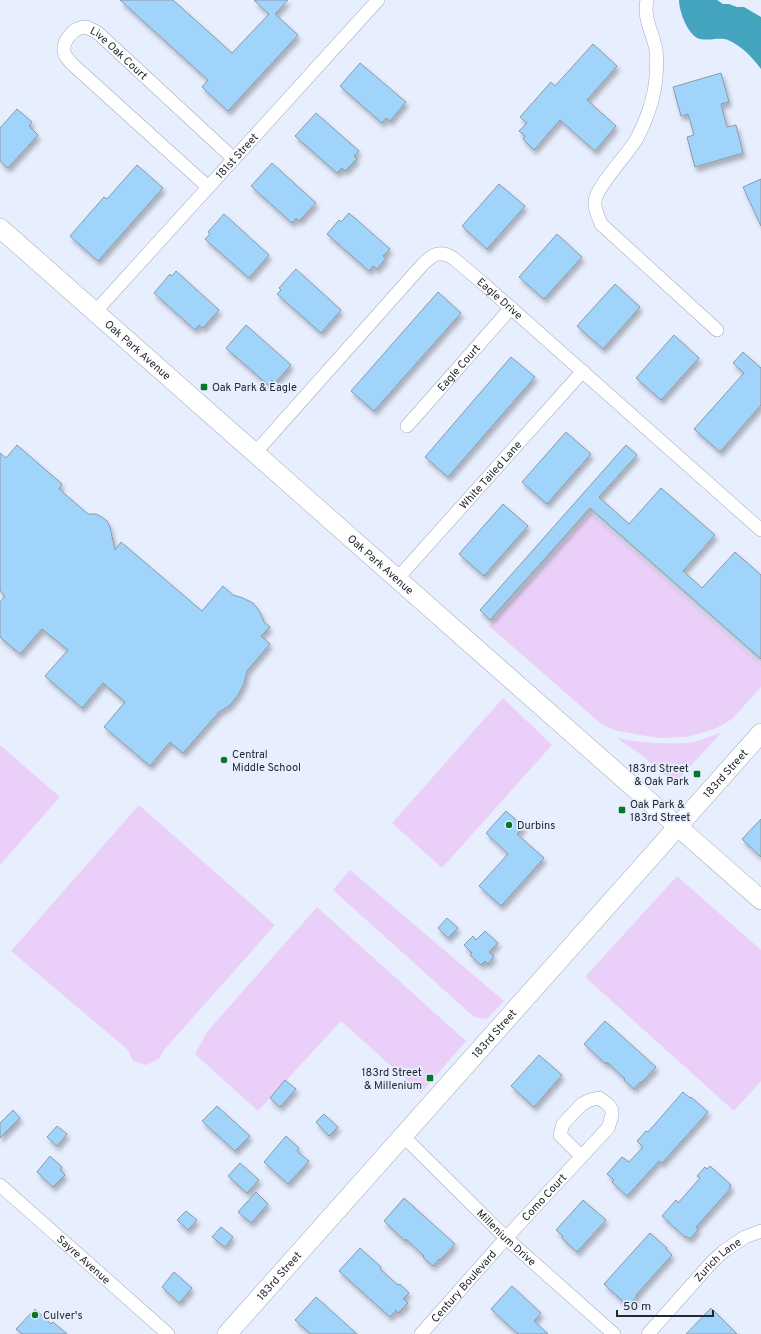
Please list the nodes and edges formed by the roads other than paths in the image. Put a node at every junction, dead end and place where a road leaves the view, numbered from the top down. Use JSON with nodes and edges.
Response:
{"nodes":[{"id":1,"x":378,"y":0,"type":"edge"},
{"id":2,"x":647,"y":0,"type":"edge"},
{"id":3,"x":234,"y":158,"type":"junction"},
{"id":4,"x":208,"y":187,"type":"junction"},
{"id":5,"x":0,"y":228,"type":"edge"},
{"id":6,"x":511,"y":308,"type":"junction"},
{"id":7,"x":95,"y":312,"type":"junction"},
{"id":8,"x":717,"y":330,"type":"dead end"},
{"id":9,"x":583,"y":371,"type":"junction"},
{"id":10,"x":407,"y":426,"type":"dead end"},
{"id":11,"x":255,"y":453,"type":"junction"},
{"id":12,"x":761,"y":530,"type":"edge"},
{"id":13,"x":397,"y":579,"type":"junction"},
{"id":14,"x":761,"y":733,"type":"edge"},
{"id":15,"x":679,"y":827,"type":"junction"},
{"id":16,"x":761,"y":900,"type":"edge"},
{"id":17,"x":403,"y":1136,"type":"junction"},
{"id":18,"x":581,"y":1156,"type":"dead end"},
{"id":19,"x":0,"y":1185,"type":"edge"},
{"id":20,"x":761,"y":1230,"type":"edge"},
{"id":21,"x":506,"y":1238,"type":"junction"},
{"id":22,"x":168,"y":1334,"type":"edge"},
{"id":23,"x":227,"y":1334,"type":"edge"},
{"id":24,"x":421,"y":1334,"type":"edge"},
{"id":25,"x":614,"y":1334,"type":"edge"},
{"id":26,"x":648,"y":1334,"type":"edge"}],
"edges":[{"from":1,"to":3,"type":"street","name":"181st Street"},
{"from":2,"to":8,"type":"street"},
{"from":3,"to":4,"type":"street","name":"181st Street"},
{"from":3,"to":4,"type":"street","name":"Live Oak Court"},
{"from":4,"to":7,"type":"street","name":"181st Street"},
{"from":5,"to":7,"type":"street","name":"Oak Park Avenue"},
{"from":6,"to":9,"type":"street","name":"Eagle Drive"},
{"from":6,"to":10,"type":"street","name":"Eagle Court"},
{"from":6,"to":11,"type":"street","name":"Eagle Drive"},
{"from":7,"to":11,"type":"street","name":"Oak Park Avenue"},
{"from":9,"to":12,"type":"street","name":"Eagle Drive"},
{"from":9,"to":13,"type":"street","name":"White Tailed Lane"},
{"from":11,"to":13,"type":"street","name":"Oak Park Avenue"},
{"from":13,"to":15,"type":"street","name":"Oak Park Avenue"},
{"from":14,"to":15,"type":"street","name":"183rd Street"},
{"from":15,"to":16,"type":"street","name":"Oak Park Avenue"},
{"from":15,"to":17,"type":"street","name":"183rd Street"},
{"from":17,"to":21,"type":"street","name":"Millenium Drive"},
{"from":17,"to":23,"type":"street","name":"183rd Street"},
{"from":18,"to":21,"type":"street","name":"Como Court"},
{"from":19,"to":22,"type":"street","name":"Sayre Avenue"},
{"from":20,"to":26,"type":"street","name":"Zurich Lane"},
{"from":21,"to":24,"type":"street","name":"Century Boulevard"},
{"from":21,"to":25,"type":"street","name":"Millenium Drive"}]}
